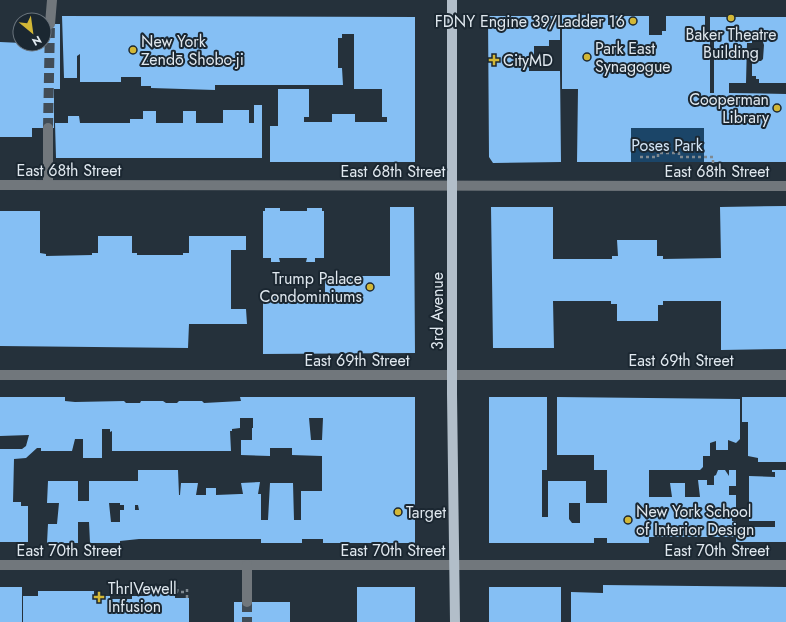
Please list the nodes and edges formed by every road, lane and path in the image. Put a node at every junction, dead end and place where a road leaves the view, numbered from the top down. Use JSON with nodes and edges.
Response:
{"nodes":[{"id":1,"x":52,"y":0,"type":"edge"},
{"id":2,"x":452,"y":0,"type":"edge"},
{"id":3,"x":51,"y":12,"type":"tunnel mouth"},
{"id":4,"x":48,"y":128,"type":"tunnel mouth"},
{"id":5,"x":640,"y":157,"type":"dead end"},
{"id":6,"x":713,"y":169,"type":"dead end"},
{"id":7,"x":0,"y":185,"type":"edge"},
{"id":8,"x":48,"y":185,"type":"junction"},
{"id":9,"x":452,"y":186,"type":"junction"},
{"id":10,"x":786,"y":186,"type":"edge"},
{"id":11,"x":0,"y":376,"type":"edge"},
{"id":12,"x":452,"y":376,"type":"junction"},
{"id":13,"x":786,"y":376,"type":"edge"},
{"id":14,"x":0,"y":565,"type":"edge"},
{"id":15,"x":247,"y":565,"type":"junction"},
{"id":16,"x":455,"y":565,"type":"junction"},
{"id":17,"x":786,"y":565,"type":"edge"},
{"id":18,"x":178,"y":586,"type":"dead end"},
{"id":19,"x":187,"y":586,"type":"dead end"},
{"id":20,"x":138,"y":587,"type":"dead end"},
{"id":21,"x":145,"y":592,"type":"dead end"},
{"id":22,"x":187,"y":592,"type":"junction"},
{"id":23,"x":186,"y":598,"type":"dead end"},
{"id":24,"x":247,"y":602,"type":"tunnel mouth"},
{"id":25,"x":455,"y":622,"type":"edge"}],
"edges":[{"from":1,"to":3,"type":"street"},
{"from":2,"to":9,"type":"main road","name":"3rd Avenue"},
{"from":4,"to":8,"type":"street"},
{"from":5,"to":6,"type":"path"},
{"from":7,"to":8,"type":"street","name":"East 68th Street"},
{"from":8,"to":9,"type":"street","name":"East 68th Street"},
{"from":9,"to":10,"type":"street","name":"East 68th Street"},
{"from":9,"to":12,"type":"main road","name":"3rd Avenue"},
{"from":11,"to":12,"type":"street","name":"East 69th Street"},
{"from":12,"to":13,"type":"street","name":"East 69th Street"},
{"from":12,"to":16,"type":"main road","name":"3rd Avenue"},
{"from":14,"to":15,"type":"street","name":"East 70th Street"},
{"from":15,"to":16,"type":"street","name":"East 70th Street"},
{"from":15,"to":24,"type":"street"},
{"from":16,"to":17,"type":"street","name":"East 70th Street"},
{"from":16,"to":25,"type":"main road","name":"3rd Avenue"},
{"from":18,"to":22,"type":"path"},
{"from":19,"to":22,"type":"path"},
{"from":20,"to":21,"type":"path"},
{"from":22,"to":23,"type":"path"}]}
